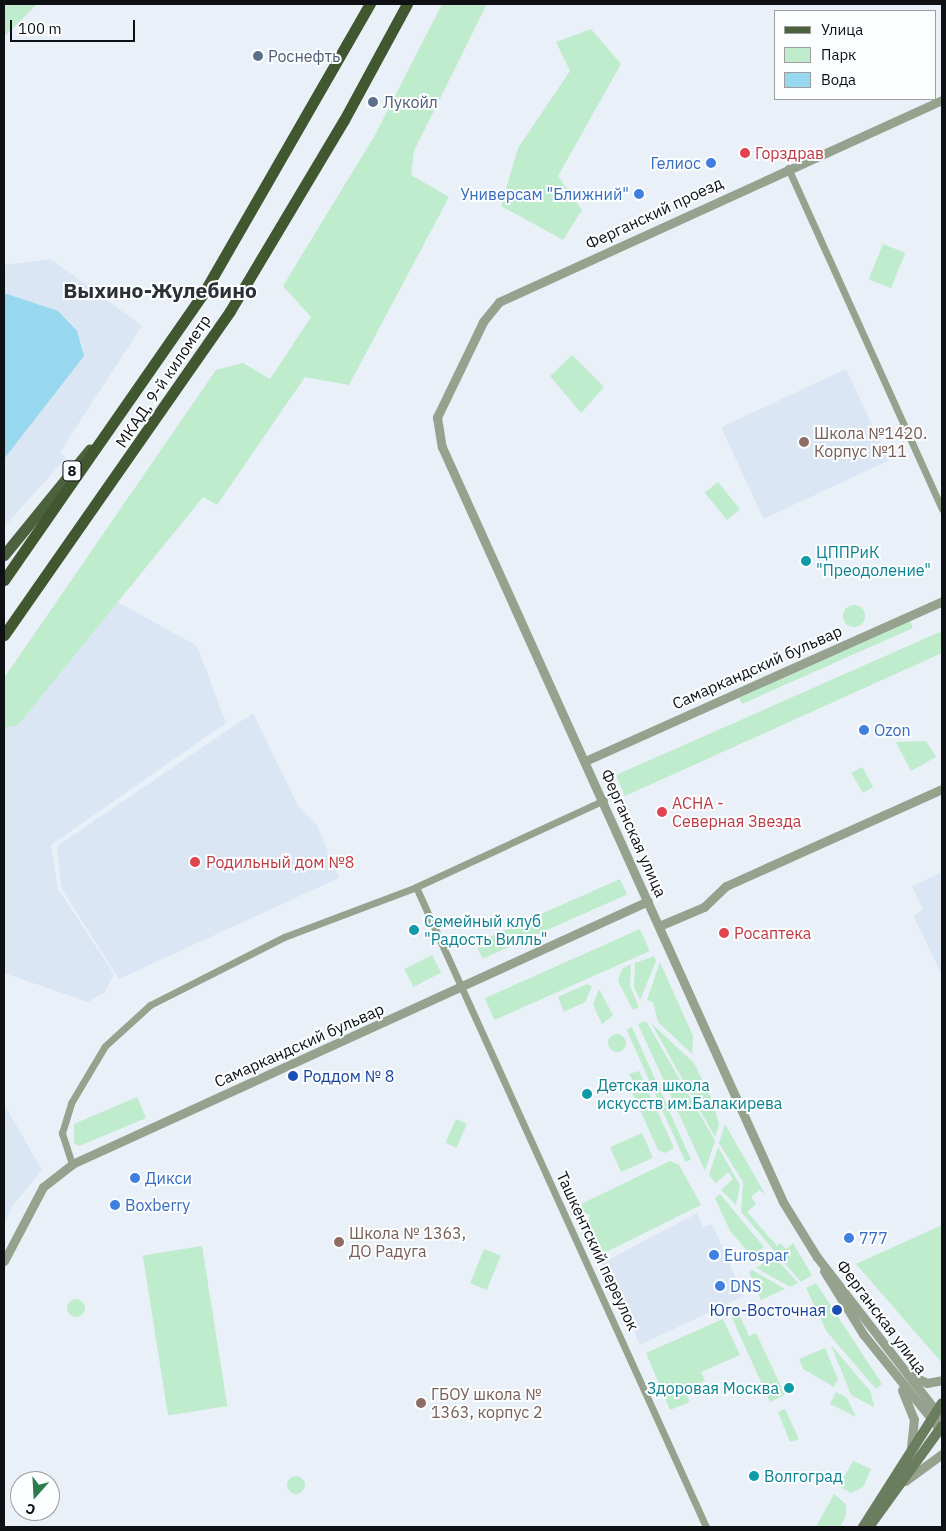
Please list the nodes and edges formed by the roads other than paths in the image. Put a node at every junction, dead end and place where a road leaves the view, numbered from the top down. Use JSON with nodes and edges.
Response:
{"nodes":[{"id":1,"x":370,"y":4,"type":"edge"},
{"id":2,"x":406,"y":4,"type":"edge"},
{"id":3,"x":942,"y":100,"type":"edge"},
{"id":4,"x":788,"y":168,"type":"junction"},
{"id":5,"x":140,"y":388,"type":"junction"},
{"id":6,"x":437,"y":417,"type":"joint"},
{"id":7,"x":942,"y":509,"type":"edge"},
{"id":8,"x":4,"y":555,"type":"edge"},
{"id":9,"x":4,"y":580,"type":"edge"},
{"id":10,"x":942,"y":601,"type":"edge"},
{"id":11,"x":4,"y":635,"type":"edge"},
{"id":12,"x":584,"y":761,"type":"junction"},
{"id":13,"x":942,"y":789,"type":"edge"},
{"id":14,"x":604,"y":800,"type":"junction"},
{"id":15,"x":416,"y":887,"type":"junction"},
{"id":16,"x":648,"y":901,"type":"junction"},
{"id":17,"x":659,"y":926,"type":"junction"},
{"id":18,"x":462,"y":988,"type":"junction"},
{"id":19,"x":72,"y":1164,"type":"junction"},
{"id":20,"x":4,"y":1261,"type":"edge"},
{"id":21,"x":897,"y":1371,"type":"junction"},
{"id":22,"x":942,"y":1380,"type":"edge"},
{"id":23,"x":940,"y":1420,"type":"edge"},
{"id":24,"x":911,"y":1449,"type":"junction"},
{"id":25,"x":942,"y":1454,"type":"edge"},
{"id":26,"x":903,"y":1482,"type":"junction"},
{"id":27,"x":706,"y":1527,"type":"edge"},
{"id":28,"x":862,"y":1527,"type":"edge"},
{"id":29,"x":869,"y":1527,"type":"edge"}],
"edges":[{"from":1,"to":5,"type":"highway","name":"МКАД, 9-й километр"},
{"from":2,"to":11,"type":"highway","name":"МКАД, 9-й километр"},
{"from":3,"to":4,"type":"street","name":"Ферганский проезд"},
{"from":4,"to":6,"type":"street","name":"Ферганский проезд"},
{"from":4,"to":7,"type":"street"},
{"from":5,"to":8,"type":"main road","number":"8"},
{"from":5,"to":9,"type":"highway","name":"МКАД, 9-й километр"},
{"from":6,"to":12,"type":"street","name":"Ферганская улица"},
{"from":10,"to":12,"type":"street","name":"Самаркандский бульвар"},
{"from":12,"to":14,"type":"street","name":"Ферганская улица"},
{"from":13,"to":17,"type":"street"},
{"from":14,"to":15,"type":"street"},
{"from":14,"to":16,"type":"street","name":"Ферганская улица"},
{"from":15,"to":18,"type":"street","name":"Ташкентский переулок"},
{"from":15,"to":19,"type":"street"},
{"from":16,"to":17,"type":"street","name":"Ферганская улица"},
{"from":16,"to":18,"type":"street","name":"Самаркандский бульвар"},
{"from":17,"to":21,"type":"street","name":"Ферганская улица"},
{"from":18,"to":19,"type":"street","name":"Самаркандский бульвар"},
{"from":18,"to":27,"type":"street","name":"Ташкентский переулок"},
{"from":19,"to":20,"type":"street","name":"Самаркандский бульвар"},
{"from":21,"to":22,"type":"street"},
{"from":21,"to":23,"type":"street","name":"Ферганская улица"},
{"from":21,"to":24,"type":"street"},
{"from":23,"to":24,"type":"main road"},
{"from":23,"to":26,"type":"main road"},
{"from":24,"to":28,"type":"main road"},
{"from":25,"to":26,"type":"street"},
{"from":26,"to":29,"type":"main road"}]}
